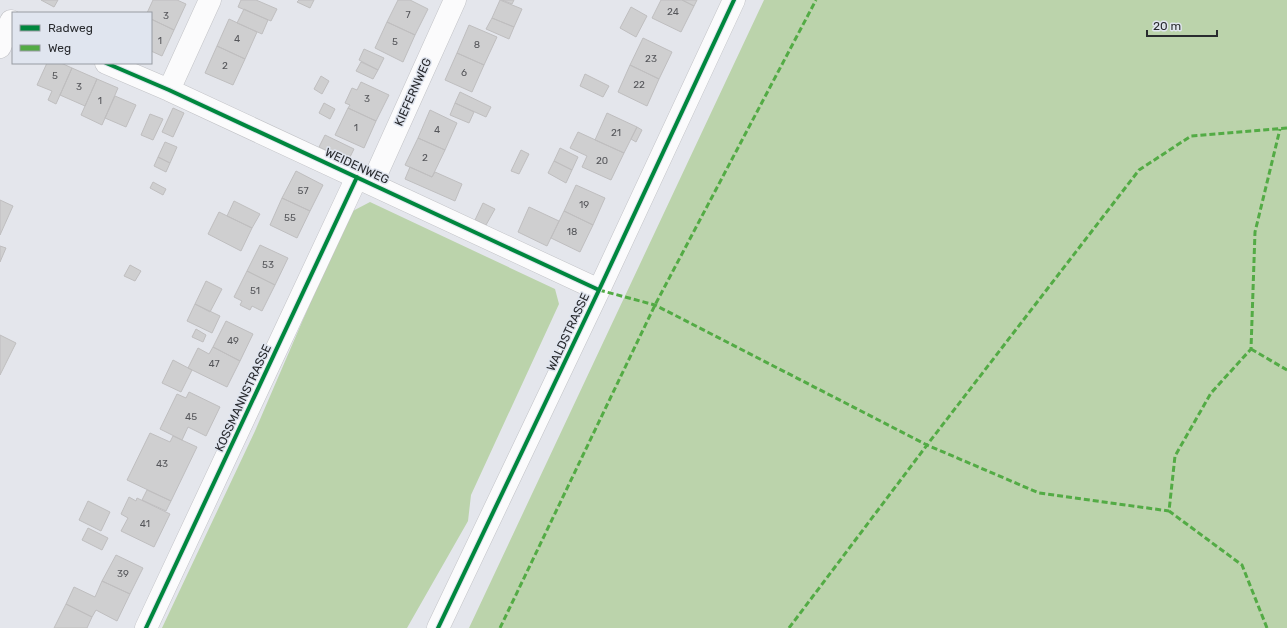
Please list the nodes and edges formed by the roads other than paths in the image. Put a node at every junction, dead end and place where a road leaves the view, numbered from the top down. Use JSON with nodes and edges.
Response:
{"nodes":[{"id":1,"x":210,"y":0,"type":"edge"},
{"id":2,"x":455,"y":0,"type":"edge"},
{"id":3,"x":734,"y":0,"type":"edge"},
{"id":4,"x":8,"y":20,"type":"edge"},
{"id":5,"x":0,"y":47,"type":"edge"},
{"id":6,"x":108,"y":64,"type":"edge"},
{"id":7,"x":169,"y":90,"type":"junction"},
{"id":8,"x":365,"y":181,"type":"junction"},
{"id":9,"x":599,"y":290,"type":"junction"},
{"id":10,"x":146,"y":628,"type":"edge"},
{"id":11,"x":438,"y":628,"type":"edge"}],
"edges":[{"from":1,"to":7,"type":"street"},
{"from":2,"to":8,"type":"street","name":"KIEFERNWEG"},
{"from":3,"to":9,"type":"street","name":"WALDSTRASSE"},
{"from":4,"to":5,"type":"street"},
{"from":6,"to":7,"type":"street","name":"WEIDENWEG"},
{"from":7,"to":8,"type":"street","name":"WEIDENWEG"},
{"from":8,"to":9,"type":"street","name":"WEIDENWEG"},
{"from":8,"to":10,"type":"street","name":"KOSSMANNSTRASSE"},
{"from":9,"to":11,"type":"street","name":"WALDSTRASSE"}]}
